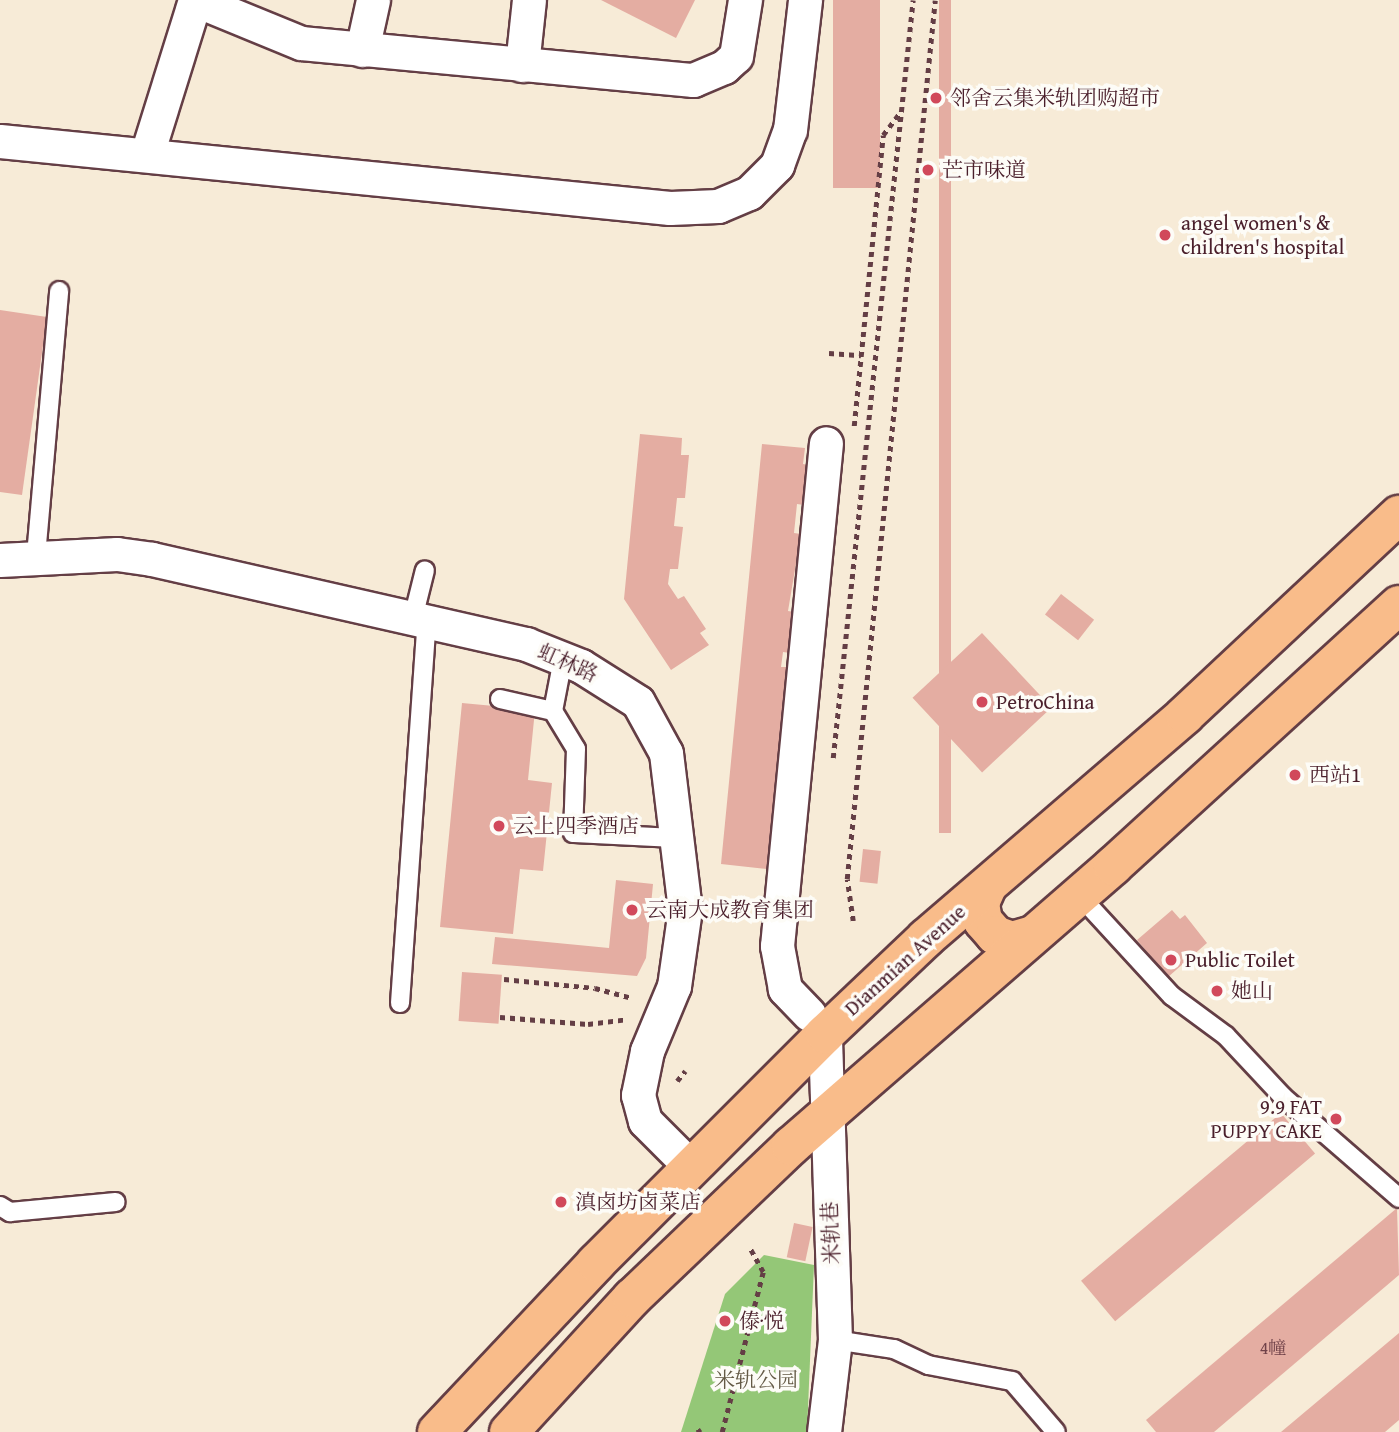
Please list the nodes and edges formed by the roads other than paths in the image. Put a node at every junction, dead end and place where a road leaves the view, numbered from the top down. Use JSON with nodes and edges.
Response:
{"nodes":[{"id":1,"x":196,"y":0,"type":"edge"},
{"id":2,"x":373,"y":0,"type":"edge"},
{"id":3,"x":529,"y":0,"type":"edge"},
{"id":4,"x":745,"y":0,"type":"edge"},
{"id":5,"x":805,"y":0,"type":"edge"},
{"id":6,"x":362,"y":50,"type":"junction"},
{"id":7,"x":522,"y":65,"type":"junction"},
{"id":8,"x":0,"y":141,"type":"edge"},
{"id":9,"x":147,"y":154,"type":"junction"},
{"id":10,"x":59,"y":291,"type":"dead end"},
{"id":11,"x":840,"y":438,"type":"road end"},
{"id":12,"x":1399,"y":515,"type":"edge"},
{"id":13,"x":36,"y":556,"type":"junction"},
{"id":14,"x":0,"y":560,"type":"edge"},
{"id":15,"x":425,"y":570,"type":"dead end"},
{"id":16,"x":1399,"y":605,"type":"edge"},
{"id":17,"x":420,"y":619,"type":"junction"},
{"id":18,"x":563,"y":659,"type":"junction"},
{"id":19,"x":500,"y":699,"type":"dead end"},
{"id":20,"x":553,"y":712,"type":"junction"},
{"id":21,"x":676,"y":838,"type":"junction"},
{"id":22,"x":987,"y":887,"type":"junction"},
{"id":23,"x":1079,"y":895,"type":"junction"},
{"id":24,"x":1030,"y":936,"type":"junction"},
{"id":25,"x":400,"y":1003,"type":"dead end"},
{"id":26,"x":817,"y":1024,"type":"junction"},
{"id":27,"x":826,"y":1115,"type":"junction"},
{"id":28,"x":699,"y":1159,"type":"junction"},
{"id":29,"x":1399,"y":1198,"type":"edge"},
{"id":30,"x":116,"y":1202,"type":"dead end"},
{"id":31,"x":0,"y":1206,"type":"edge"},
{"id":32,"x":835,"y":1340,"type":"junction"},
{"id":33,"x":437,"y":1432,"type":"edge"},
{"id":34,"x":509,"y":1432,"type":"edge"},
{"id":35,"x":824,"y":1432,"type":"edge"},
{"id":36,"x":1056,"y":1432,"type":"edge"}],
"edges":[{"from":1,"to":6,"type":"street"},
{"from":1,"to":9,"type":"street"},
{"from":2,"to":6,"type":"street"},
{"from":3,"to":7,"type":"street"},
{"from":4,"to":7,"type":"street"},
{"from":5,"to":9,"type":"street"},
{"from":6,"to":7,"type":"street"},
{"from":8,"to":9,"type":"street"},
{"from":10,"to":13,"type":"lane"},
{"from":11,"to":26,"type":"street"},
{"from":12,"to":22,"type":"main road","name":"Dianmian Avenue"},
{"from":13,"to":14,"type":"street","name":"虹林路"},
{"from":13,"to":17,"type":"street","name":"虹林路"},
{"from":15,"to":17,"type":"lane"},
{"from":16,"to":23,"type":"main road"},
{"from":17,"to":18,"type":"street","name":"虹林路"},
{"from":17,"to":25,"type":"lane"},
{"from":18,"to":20,"type":"lane"},
{"from":18,"to":21,"type":"street","name":"虹林路"},
{"from":19,"to":20,"type":"lane"},
{"from":20,"to":21,"type":"lane"},
{"from":21,"to":28,"type":"street","name":"虹林路"},
{"from":22,"to":24,"type":"main road"},
{"from":22,"to":26,"type":"main road","name":"Dianmian Avenue"},
{"from":23,"to":24,"type":"main road"},
{"from":23,"to":29,"type":"lane"},
{"from":24,"to":27,"type":"main road"},
{"from":26,"to":27,"type":"street","name":"米轨巷"},
{"from":26,"to":28,"type":"main road","name":"Dianmian Avenue"},
{"from":27,"to":32,"type":"street","name":"米轨巷"},
{"from":27,"to":34,"type":"main road"},
{"from":28,"to":33,"type":"main road","name":"Dianmian Avenue"},
{"from":30,"to":31,"type":"lane"},
{"from":32,"to":35,"type":"street","name":"米轨巷"},
{"from":32,"to":36,"type":"lane"}]}
